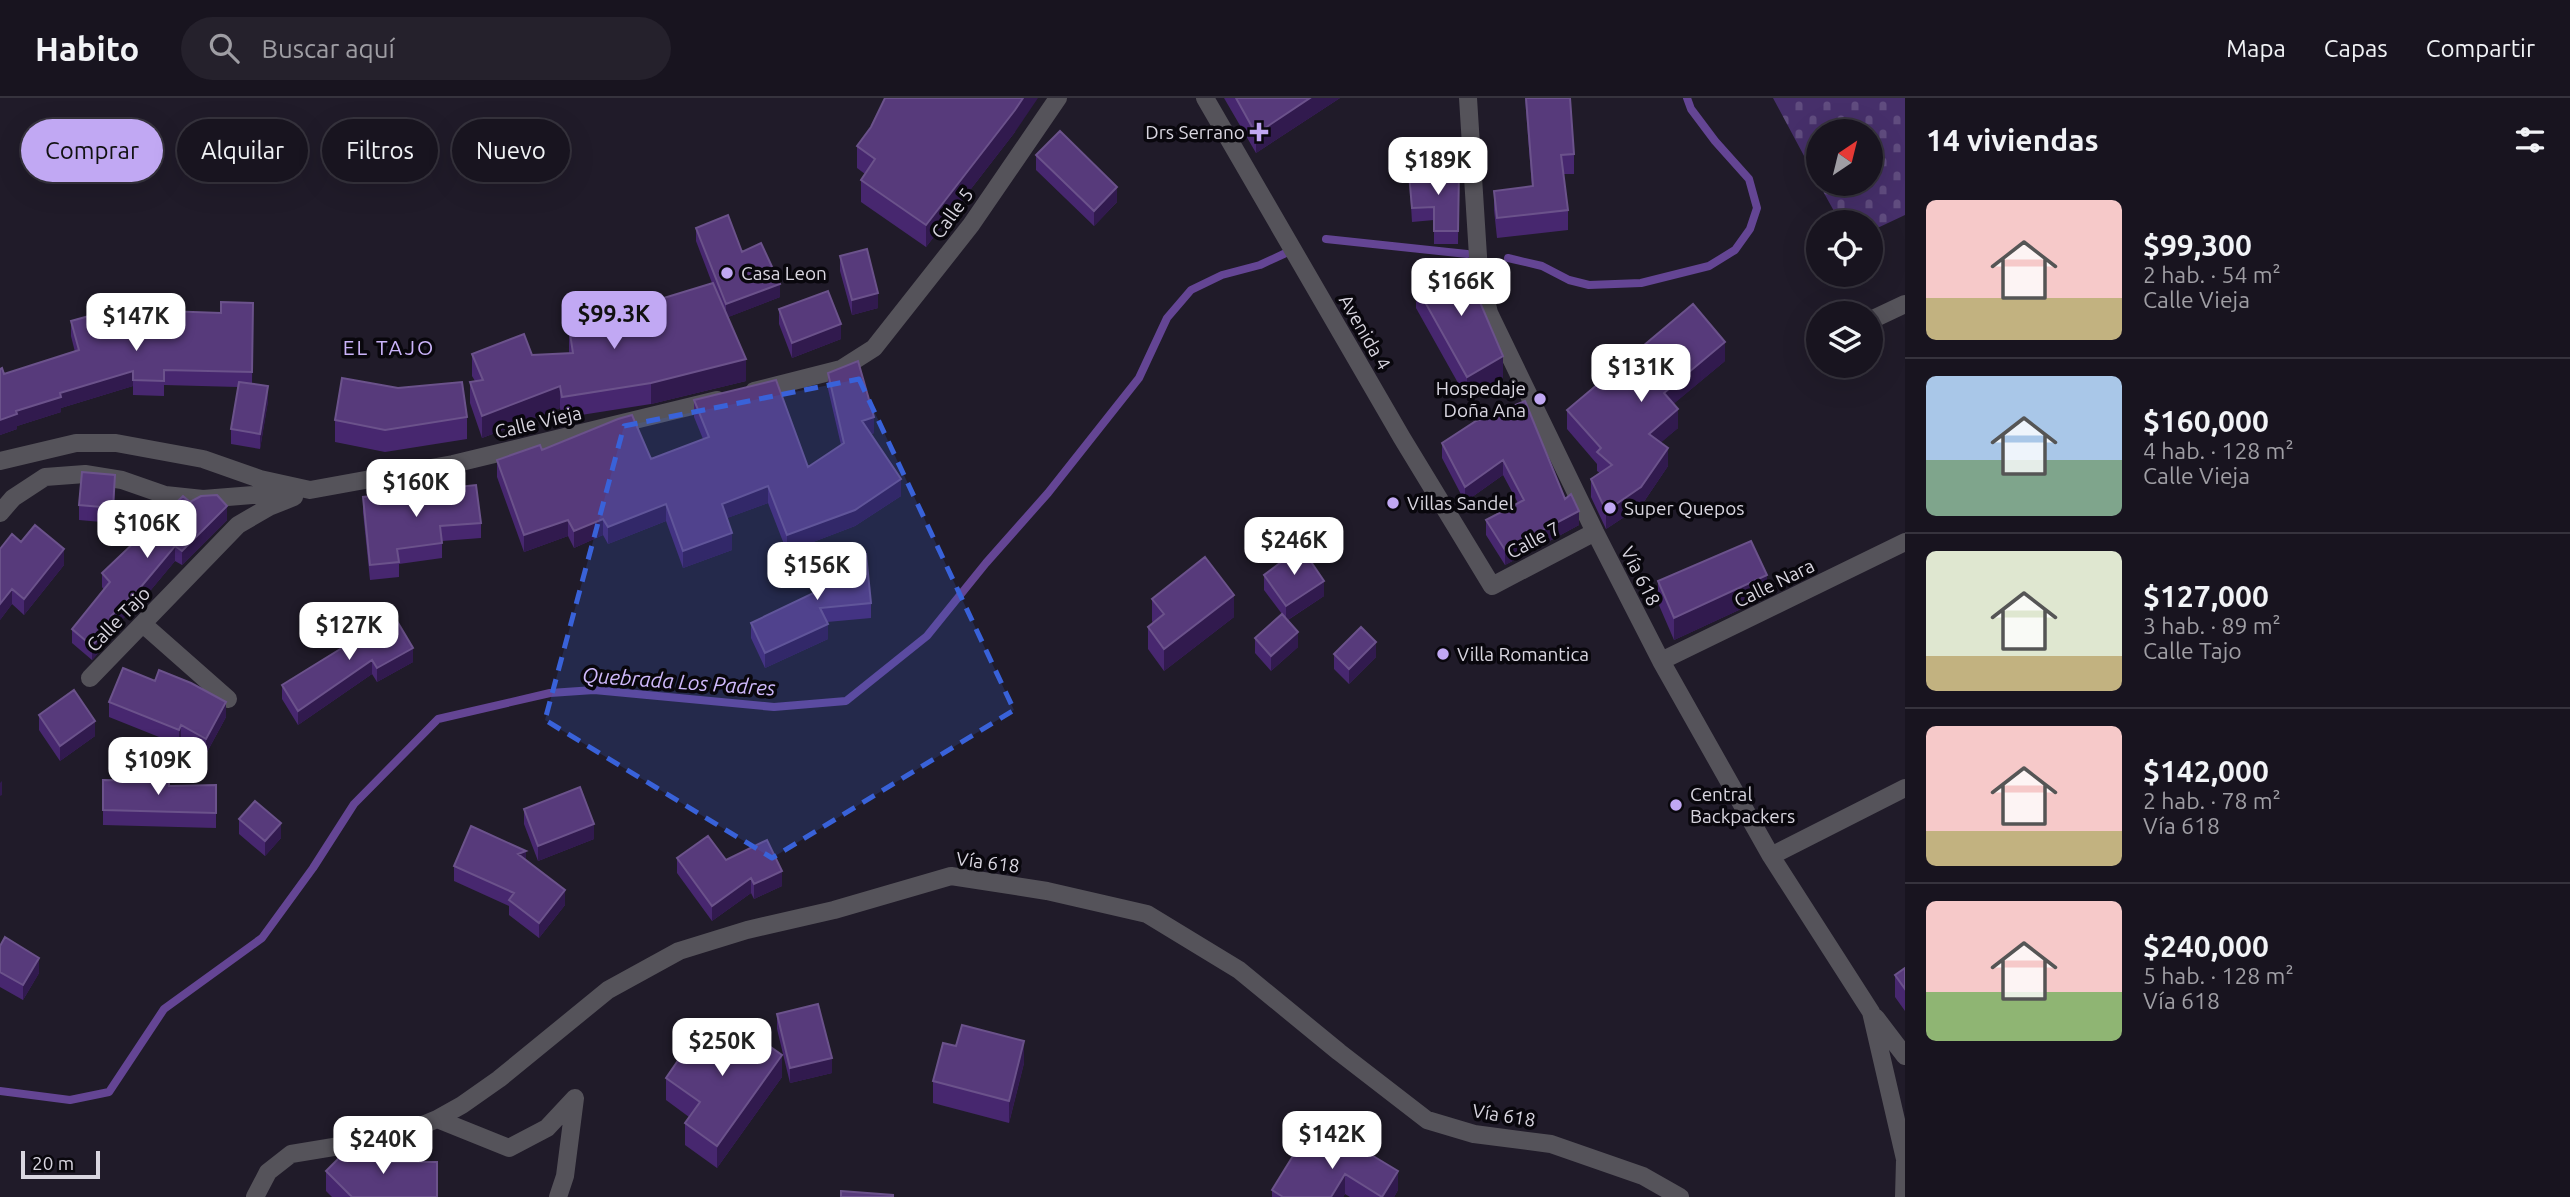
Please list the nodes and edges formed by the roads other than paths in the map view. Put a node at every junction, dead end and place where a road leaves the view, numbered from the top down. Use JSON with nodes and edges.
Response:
{"nodes":[{"id":1,"x":1058,"y":98,"type":"edge"},
{"id":2,"x":1205,"y":98,"type":"edge"},
{"id":3,"x":1468,"y":98,"type":"edge"},
{"id":4,"x":1905,"y":304,"type":"edge"},
{"id":5,"x":1883,"y":314,"type":"edge"},
{"id":6,"x":874,"y":348,"type":"joint"},
{"id":7,"x":0,"y":461,"type":"edge"},
{"id":8,"x":310,"y":490,"type":"junction"},
{"id":9,"x":0,"y":513,"type":"edge"},
{"id":10,"x":1595,"y":532,"type":"junction"},
{"id":11,"x":1905,"y":541,"type":"edge"},
{"id":12,"x":1492,"y":586,"type":"joint"},
{"id":13,"x":143,"y":624,"type":"junction"},
{"id":14,"x":1661,"y":661,"type":"junction"},
{"id":15,"x":90,"y":678,"type":"dead end"},
{"id":16,"x":228,"y":699,"type":"dead end"},
{"id":17,"x":1905,"y":788,"type":"edge"},
{"id":18,"x":1771,"y":856,"type":"junction"},
{"id":19,"x":1871,"y":1012,"type":"junction"},
{"id":20,"x":1905,"y":1056,"type":"edge"},
{"id":21,"x":437,"y":1119,"type":"junction"},
{"id":22,"x":1905,"y":1160,"type":"edge"},
{"id":23,"x":255,"y":1197,"type":"edge"},
{"id":24,"x":558,"y":1197,"type":"edge"},
{"id":25,"x":1681,"y":1197,"type":"edge"},
{"id":26,"x":1904,"y":1197,"type":"edge"}],
"edges":[{"from":1,"to":6,"type":"street","name":"Calle 5"},
{"from":2,"to":12,"type":"street","name":"Avenida 4"},
{"from":3,"to":10,"type":"street","name":"Vía 618"},
{"from":4,"to":5,"type":"street"},
{"from":6,"to":8,"type":"street","name":"Calle Vieja"},
{"from":7,"to":8,"type":"street","name":"Calle Vieja"},
{"from":8,"to":9,"type":"street"},
{"from":8,"to":13,"type":"street","name":"Calle Tajo"},
{"from":10,"to":12,"type":"street","name":"Calle 7"},
{"from":10,"to":14,"type":"street","name":"Vía 618"},
{"from":11,"to":14,"type":"street","name":"Calle Nara"},
{"from":13,"to":15,"type":"street","name":"Calle Tajo"},
{"from":13,"to":16,"type":"street"},
{"from":14,"to":18,"type":"street","name":"Vía 618"},
{"from":17,"to":18,"type":"street"},
{"from":18,"to":19,"type":"street","name":"Vía 618"},
{"from":19,"to":20,"type":"street"},
{"from":19,"to":22,"type":"street","name":"Vía 618"},
{"from":21,"to":23,"type":"street","name":"Vía 618"},
{"from":21,"to":24,"type":"street"},
{"from":21,"to":25,"type":"street","name":"Vía 618"},
{"from":22,"to":26,"type":"street","name":"Vía 618"}]}
